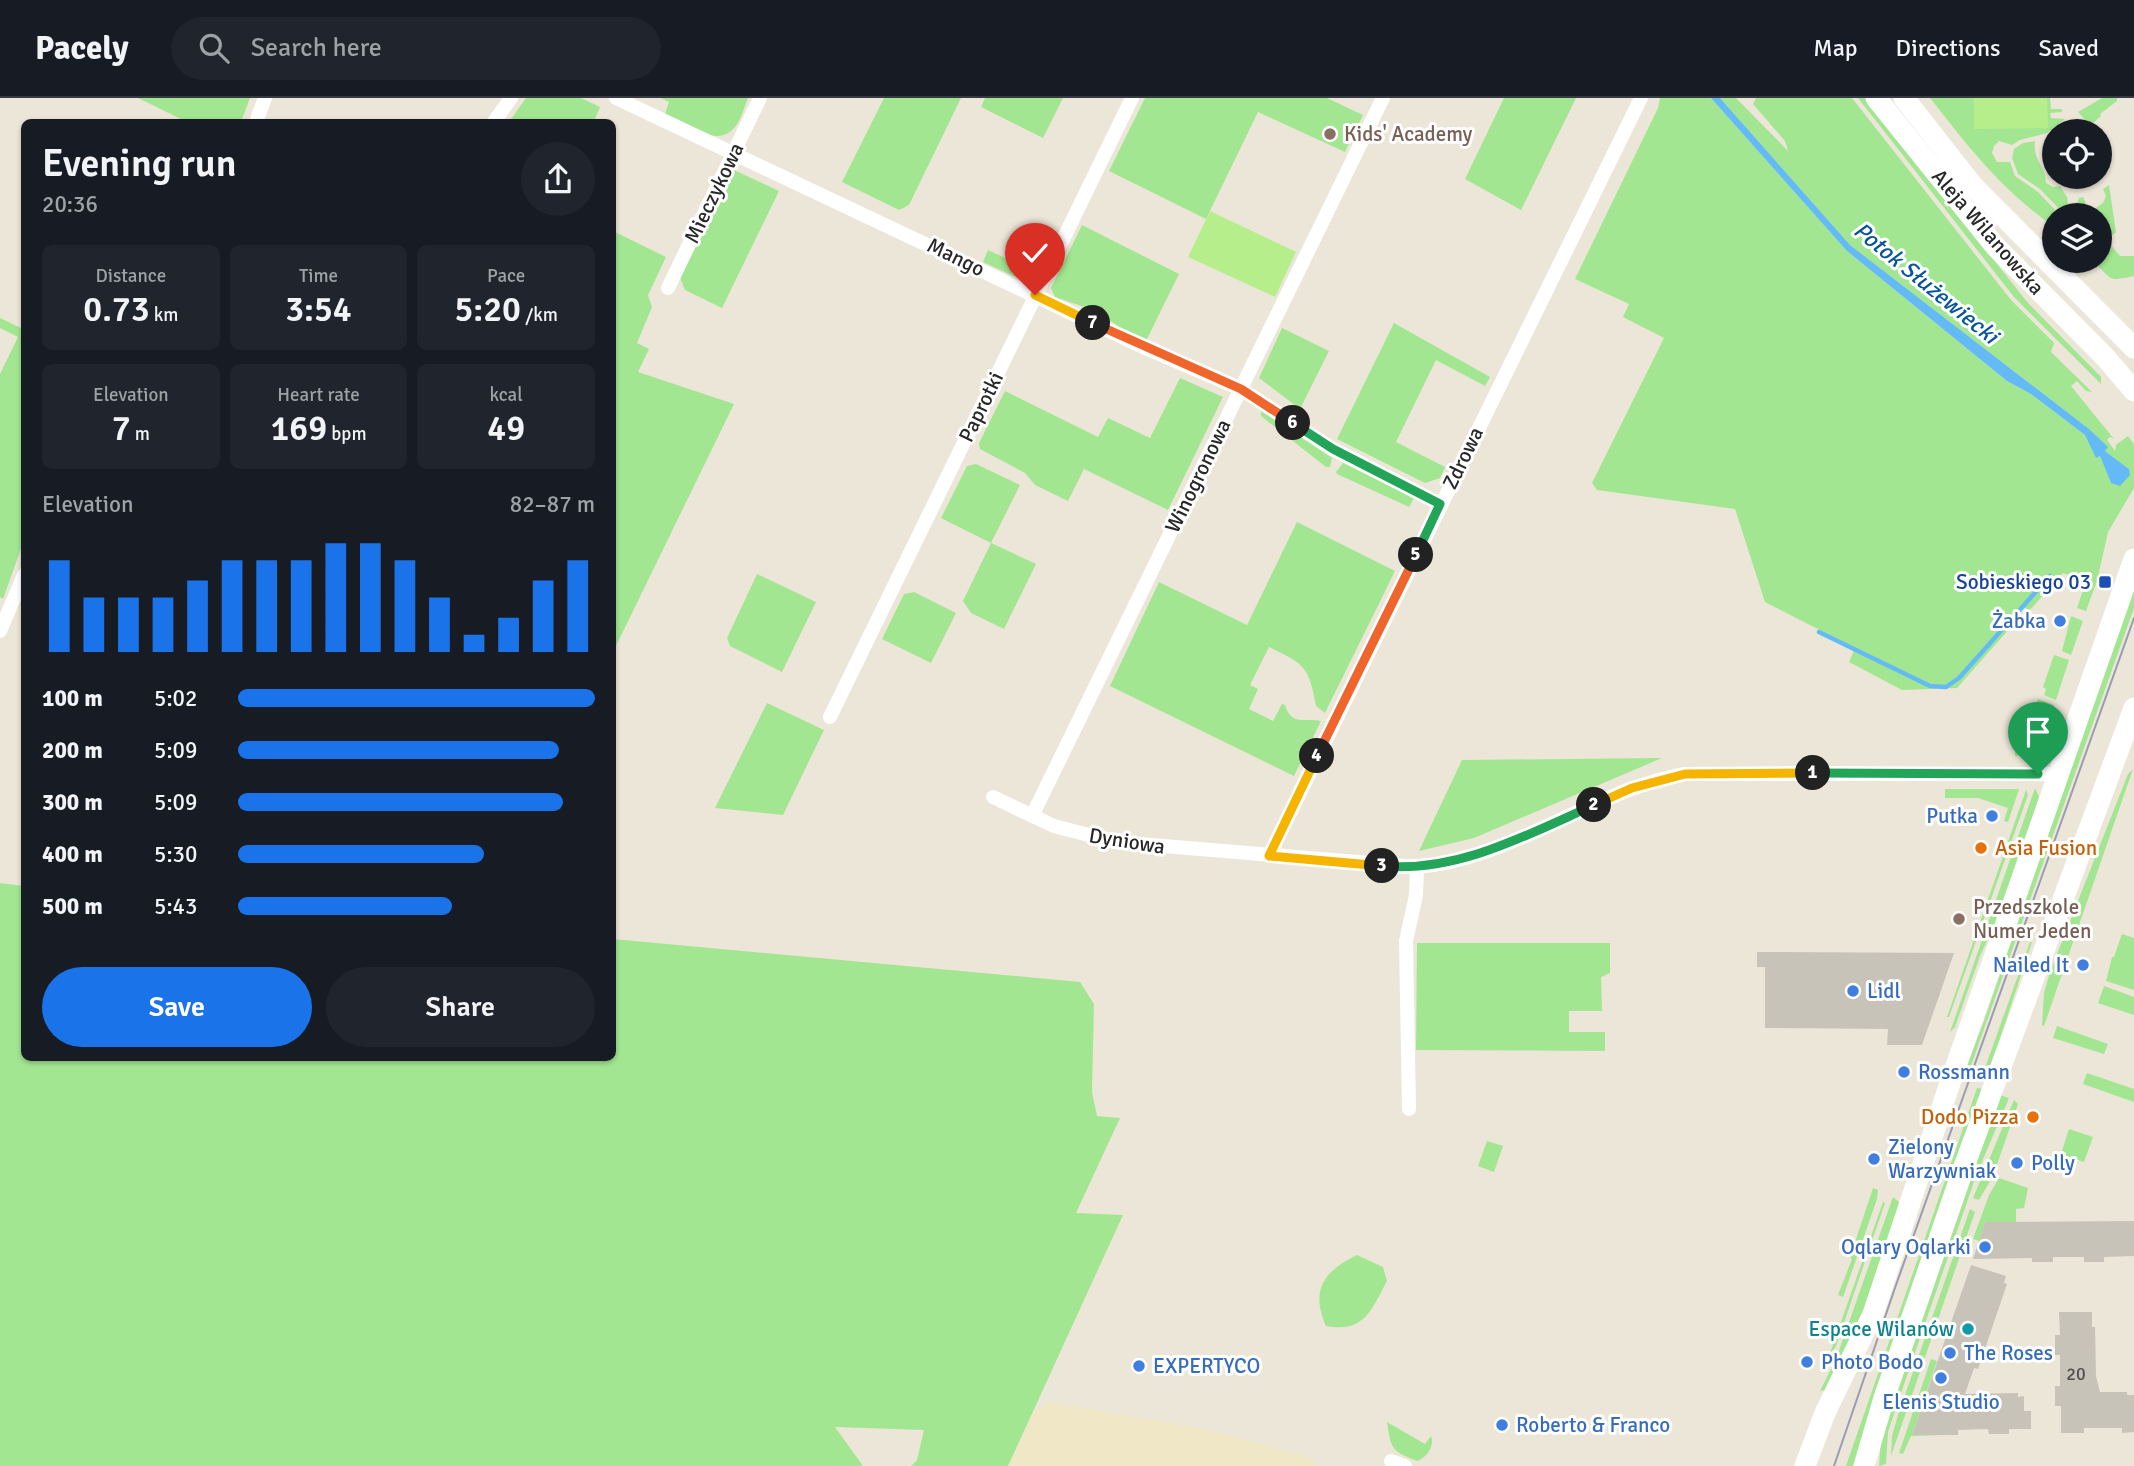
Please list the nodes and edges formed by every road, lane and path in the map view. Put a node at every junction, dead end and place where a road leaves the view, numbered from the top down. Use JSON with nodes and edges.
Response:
{"nodes":[{"id":1,"x":265,"y":98,"type":"edge"},
{"id":2,"x":511,"y":98,"type":"edge"},
{"id":3,"x":616,"y":98,"type":"edge"},
{"id":4,"x":760,"y":98,"type":"edge"},
{"id":5,"x":1132,"y":98,"type":"edge"},
{"id":6,"x":1383,"y":98,"type":"edge"},
{"id":7,"x":1641,"y":98,"type":"edge"},
{"id":8,"x":1876,"y":98,"type":"edge"},
{"id":9,"x":1904,"y":98,"type":"edge"},
{"id":10,"x":257,"y":119,"type":"edge"},
{"id":11,"x":496,"y":119,"type":"edge"},
{"id":12,"x":733,"y":153,"type":"junction"},
{"id":13,"x":668,"y":288,"type":"dead end"},
{"id":14,"x":1035,"y":295,"type":"junction"},
{"id":15,"x":2126,"y":335,"type":"edge"},
{"id":16,"x":2134,"y":348,"type":"edge"},
{"id":17,"x":1241,"y":389,"type":"junction"},
{"id":18,"x":2134,"y":391,"type":"edge"},
{"id":19,"x":1440,"y":504,"type":"junction"},
{"id":20,"x":2134,"y":559,"type":"edge"},
{"id":21,"x":21,"y":582,"type":"edge"},
{"id":22,"x":0,"y":631,"type":"edge"},
{"id":23,"x":2134,"y":708,"type":"edge"},
{"id":24,"x":830,"y":717,"type":"dead end"},
{"id":25,"x":2060,"y":774,"type":"junction"},
{"id":26,"x":993,"y":797,"type":"dead end"},
{"id":27,"x":1032,"y":816,"type":"junction"},
{"id":28,"x":1269,"y":856,"type":"junction"},
{"id":29,"x":1417,"y":867,"type":"junction"},
{"id":30,"x":1409,"y":1109,"type":"dead end"},
{"id":31,"x":1805,"y":1466,"type":"edge"},
{"id":32,"x":1864,"y":1466,"type":"edge"}],
"edges":[{"from":1,"to":10,"type":"street"},
{"from":2,"to":11,"type":"street"},
{"from":3,"to":12,"type":"street","name":"Mango"},
{"from":4,"to":12,"type":"street","name":"Mieczykowa"},
{"from":5,"to":14,"type":"street","name":"Paprotki"},
{"from":6,"to":17,"type":"street","name":"Winogronowa"},
{"from":7,"to":19,"type":"street","name":"Zdrowa"},
{"from":8,"to":18,"type":"street","name":"Aleja Wilanowska"},
{"from":9,"to":15,"type":"street","name":"Aleja Wilanowska"},
{"from":12,"to":13,"type":"street","name":"Mieczykowa"},
{"from":12,"to":14,"type":"street","name":"Mango"},
{"from":14,"to":17,"type":"street","name":"Mango"},
{"from":14,"to":24,"type":"street","name":"Paprotki"},
{"from":15,"to":16,"type":"street","name":"Aleja Wilanowska"},
{"from":17,"to":19,"type":"street","name":"Mango"},
{"from":17,"to":27,"type":"street","name":"Winogronowa"},
{"from":19,"to":28,"type":"street","name":"Zdrowa"},
{"from":20,"to":25,"type":"street"},
{"from":21,"to":22,"type":"street"},
{"from":23,"to":32,"type":"street"},
{"from":25,"to":29,"type":"street","name":"Dyniowa"},
{"from":25,"to":31,"type":"street"},
{"from":26,"to":27,"type":"street","name":"Dyniowa"},
{"from":27,"to":28,"type":"street","name":"Dyniowa"},
{"from":28,"to":29,"type":"street","name":"Dyniowa"},
{"from":29,"to":30,"type":"street"}]}
